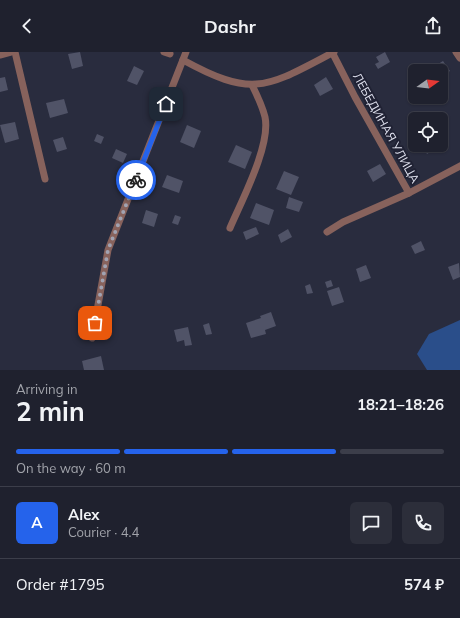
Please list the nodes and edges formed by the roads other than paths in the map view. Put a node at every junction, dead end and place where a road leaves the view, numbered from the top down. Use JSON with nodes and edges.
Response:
{"nodes":[{"id":1,"x":11,"y":52,"type":"edge"},
{"id":2,"x":15,"y":52,"type":"edge"},
{"id":3,"x":186,"y":52,"type":"edge"},
{"id":4,"x":333,"y":52,"type":"edge"},
{"id":5,"x":456,"y":52,"type":"edge"},
{"id":6,"x":0,"y":55,"type":"edge"},
{"id":7,"x":460,"y":58,"type":"edge"},
{"id":8,"x":183,"y":60,"type":"junction"},
{"id":9,"x":252,"y":85,"type":"junction"},
{"id":10,"x":460,"y":166,"type":"edge"},
{"id":11,"x":45,"y":179,"type":"dead end"},
{"id":12,"x":409,"y":193,"type":"junction"},
{"id":13,"x":230,"y":228,"type":"dead end"},
{"id":14,"x":327,"y":232,"type":"dead end"},
{"id":15,"x":92,"y":338,"type":"dead end"}],
"edges":[{"from":1,"to":6,"type":"street"},
{"from":2,"to":11,"type":"street"},
{"from":3,"to":8,"type":"street"},
{"from":4,"to":9,"type":"street"},
{"from":4,"to":12,"type":"street","name":"ЛЕБЕДИНАЯ УЛИЦА"},
{"from":5,"to":7,"type":"street"},
{"from":8,"to":9,"type":"street"},
{"from":8,"to":15,"type":"street"},
{"from":9,"to":13,"type":"street"},
{"from":10,"to":12,"type":"street"},
{"from":12,"to":14,"type":"street"}]}
